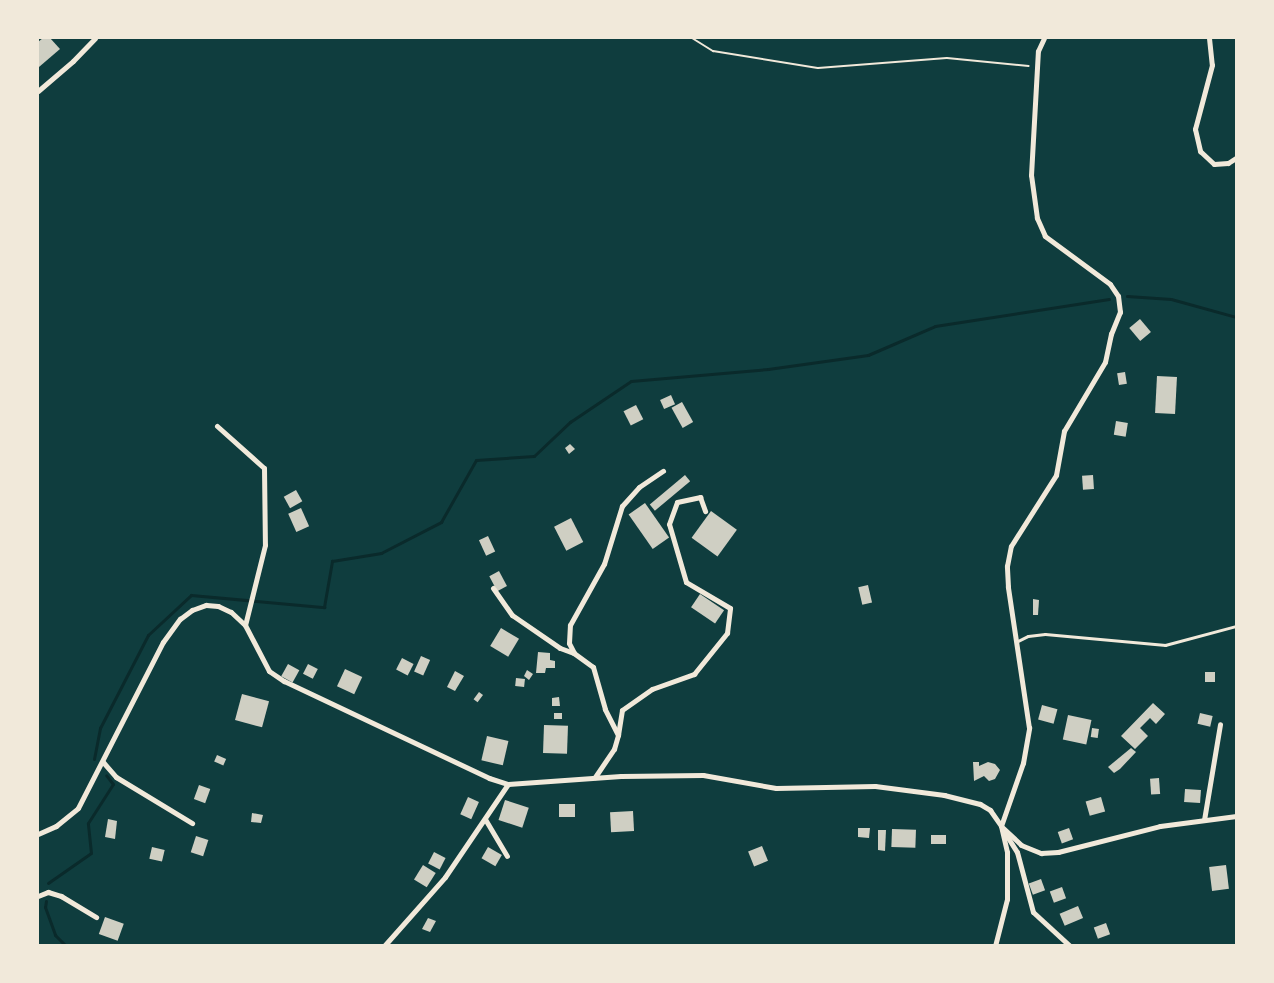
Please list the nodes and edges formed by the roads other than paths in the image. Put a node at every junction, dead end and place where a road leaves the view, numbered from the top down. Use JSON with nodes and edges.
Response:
{"nodes":[{"id":1,"x":95,"y":38,"type":"edge"},
{"id":2,"x":1044,"y":38,"type":"edge"},
{"id":3,"x":1209,"y":38,"type":"edge"},
{"id":4,"x":38,"y":91,"type":"edge"},
{"id":5,"x":1236,"y":158,"type":"edge"},
{"id":6,"x":217,"y":426,"type":"dead end"},
{"id":7,"x":663,"y":471,"type":"dead end"},
{"id":8,"x":705,"y":511,"type":"dead end"},
{"id":9,"x":493,"y":588,"type":"dead end"},
{"id":10,"x":244,"y":625,"type":"junction"},
{"id":11,"x":1236,"y":626,"type":"edge"},
{"id":12,"x":1015,"y":643,"type":"junction"},
{"id":13,"x":574,"y":653,"type":"junction"},
{"id":14,"x":1220,"y":724,"type":"dead end"},
{"id":15,"x":618,"y":735,"type":"junction"},
{"id":16,"x":103,"y":762,"type":"junction"},
{"id":17,"x":595,"y":777,"type":"junction"},
{"id":18,"x":508,"y":784,"type":"junction"},
{"id":19,"x":1236,"y":816,"type":"edge"},
{"id":20,"x":485,"y":819,"type":"junction"},
{"id":21,"x":1204,"y":820,"type":"junction"},
{"id":22,"x":192,"y":824,"type":"dead end"},
{"id":23,"x":1000,"y":826,"type":"junction"},
{"id":24,"x":38,"y":834,"type":"edge"},
{"id":25,"x":507,"y":856,"type":"dead end"},
{"id":26,"x":38,"y":896,"type":"edge"},
{"id":27,"x":96,"y":917,"type":"dead end"},
{"id":28,"x":384,"y":945,"type":"edge"},
{"id":29,"x":995,"y":945,"type":"edge"},
{"id":30,"x":1070,"y":945,"type":"edge"}],
"edges":[{"from":1,"to":4,"type":"street"},
{"from":2,"to":12,"type":"street"},
{"from":3,"to":5,"type":"street"},
{"from":6,"to":10,"type":"street"},
{"from":7,"to":13,"type":"street"},
{"from":8,"to":15,"type":"street"},
{"from":9,"to":13,"type":"street"},
{"from":10,"to":16,"type":"street"},
{"from":10,"to":18,"type":"street"},
{"from":11,"to":12,"type":"lane"},
{"from":12,"to":23,"type":"street"},
{"from":13,"to":15,"type":"street"},
{"from":14,"to":21,"type":"street"},
{"from":15,"to":17,"type":"street"},
{"from":16,"to":22,"type":"street"},
{"from":16,"to":24,"type":"street"},
{"from":17,"to":18,"type":"street"},
{"from":17,"to":23,"type":"street"},
{"from":18,"to":20,"type":"street"},
{"from":19,"to":21,"type":"street"},
{"from":20,"to":25,"type":"street"},
{"from":20,"to":28,"type":"street"},
{"from":21,"to":23,"type":"street"},
{"from":23,"to":29,"type":"street"},
{"from":23,"to":30,"type":"street"},
{"from":26,"to":27,"type":"street"}]}
